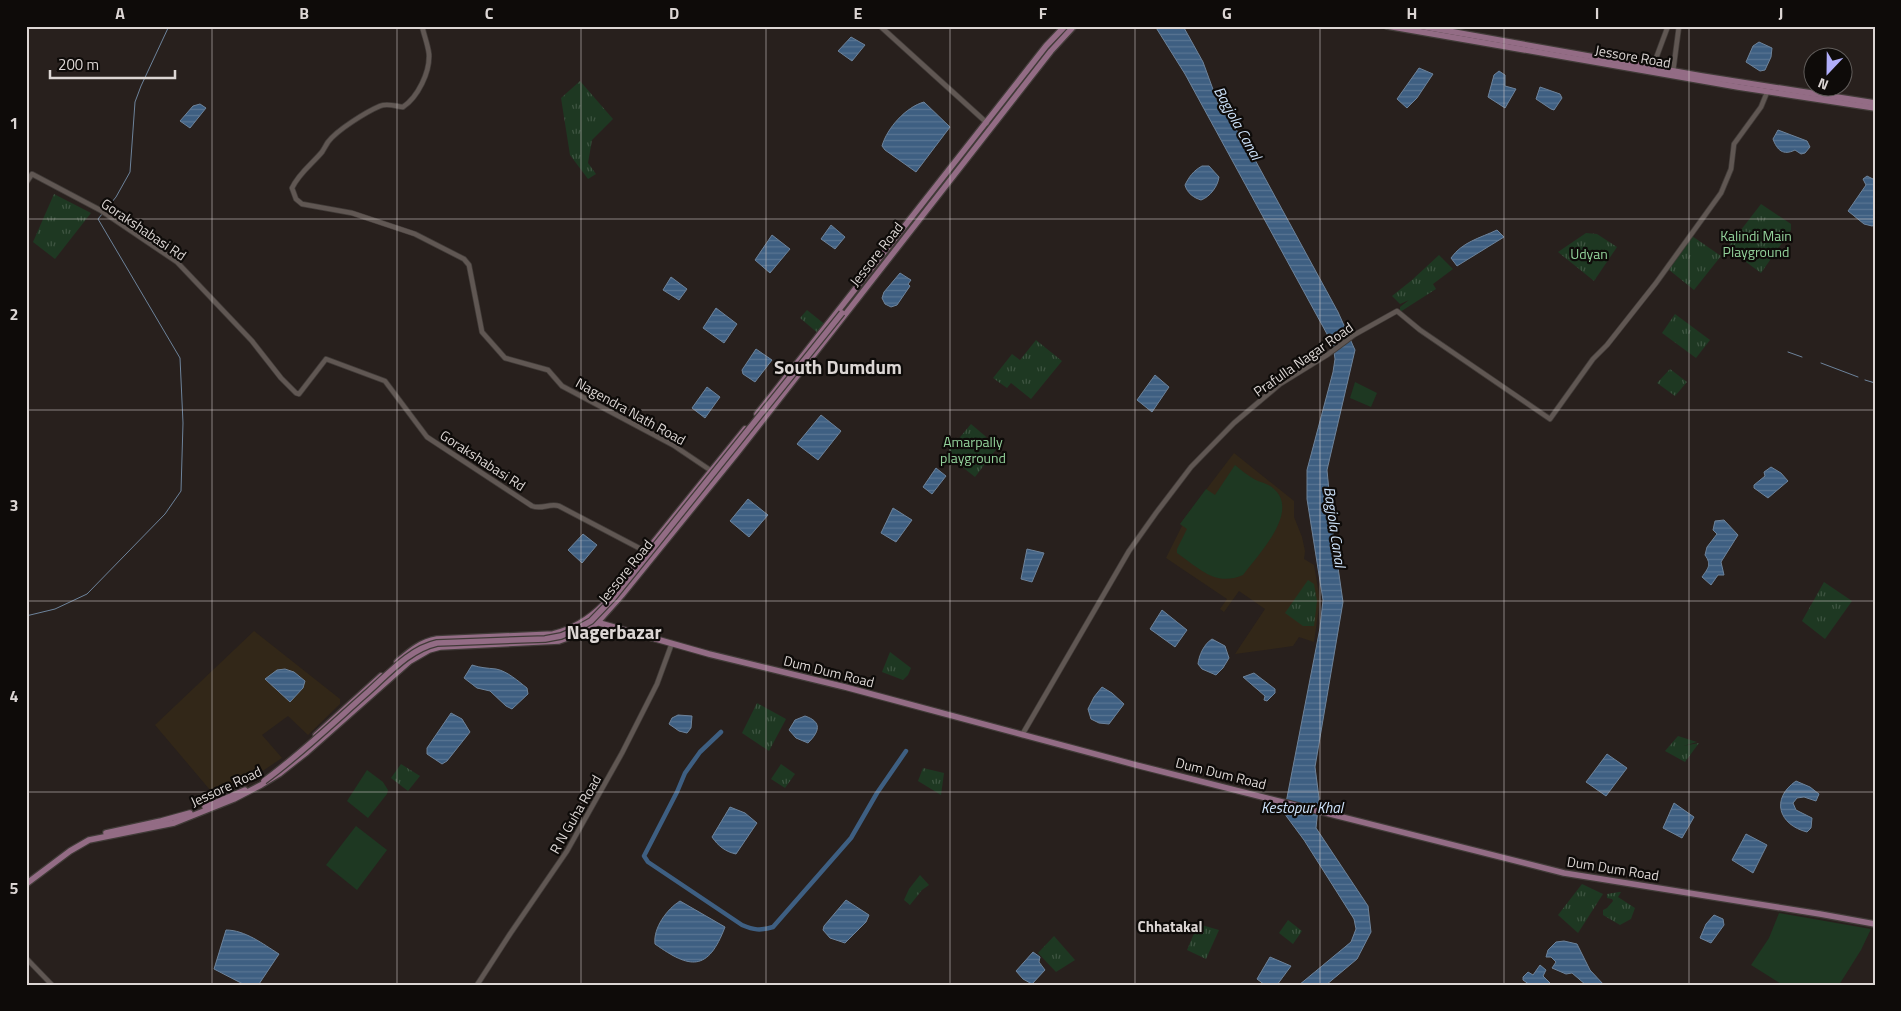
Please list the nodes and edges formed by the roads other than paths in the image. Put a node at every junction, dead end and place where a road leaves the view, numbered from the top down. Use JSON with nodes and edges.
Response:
{"nodes":[{"id":1,"x":422,"y":26,"type":"edge"},
{"id":2,"x":880,"y":26,"type":"edge"},
{"id":3,"x":1074,"y":26,"type":"edge"},
{"id":4,"x":1387,"y":26,"type":"edge"},
{"id":5,"x":1420,"y":26,"type":"edge"},
{"id":6,"x":1668,"y":26,"type":"edge"},
{"id":7,"x":1679,"y":26,"type":"edge"},
{"id":8,"x":1064,"y":30,"type":"edge"},
{"id":9,"x":1652,"y":69,"type":"junction"},
{"id":10,"x":1673,"y":73,"type":"junction"},
{"id":11,"x":1769,"y":89,"type":"junction"},
{"id":12,"x":1875,"y":103,"type":"edge"},
{"id":13,"x":1875,"y":108,"type":"edge"},
{"id":14,"x":989,"y":126,"type":"junction"},
{"id":15,"x":26,"y":183,"type":"edge"},
{"id":16,"x":844,"y":310,"type":"junction"},
{"id":17,"x":711,"y":472,"type":"junction"},
{"id":18,"x":719,"y":474,"type":"junction"},
{"id":19,"x":646,"y":553,"type":"junction"},
{"id":20,"x":652,"y":558,"type":"junction"},
{"id":21,"x":590,"y":617,"type":"junction"},
{"id":22,"x":596,"y":623,"type":"junction"},
{"id":23,"x":672,"y":643,"type":"junction"},
{"id":24,"x":1022,"y":736,"type":"junction"},
{"id":25,"x":261,"y":783,"type":"junction"},
{"id":26,"x":248,"y":790,"type":"junction"},
{"id":27,"x":26,"y":880,"type":"edge"},
{"id":28,"x":26,"y":884,"type":"edge"},
{"id":29,"x":1875,"y":924,"type":"edge"},
{"id":30,"x":26,"y":958,"type":"edge"},
{"id":31,"x":52,"y":985,"type":"edge"},
{"id":32,"x":477,"y":985,"type":"edge"}],
"edges":[{"from":1,"to":17,"type":"street","name":"Nagendra Nath Road"},
{"from":2,"to":14,"type":"street"},
{"from":3,"to":8,"type":"main road","name":"Jessore Road"},
{"from":4,"to":9,"type":"main road","name":"Jessore Road"},
{"from":5,"to":9,"type":"main road"},
{"from":6,"to":9,"type":"street"},
{"from":7,"to":10,"type":"street"},
{"from":8,"to":14,"type":"main road","name":"Jessore Road"},
{"from":9,"to":10,"type":"main road","name":"Jessore Road"},
{"from":10,"to":11,"type":"main road","name":"Jessore Road"},
{"from":11,"to":12,"type":"main road"},
{"from":11,"to":13,"type":"main road","name":"Jessore Road"},
{"from":11,"to":24,"type":"street","name":"Prafulla Nagar Road"},
{"from":14,"to":16,"type":"main road","name":"Jessore Road"},
{"from":15,"to":19,"type":"street","name":"Gorakshabasi Rd"},
{"from":16,"to":17,"type":"main road","name":"Jessore Road"},
{"from":16,"to":18,"type":"main road","name":"Jessore Road"},
{"from":16,"to":25,"type":"main road","bridge":true},
{"from":17,"to":18,"type":"street","name":"Nagendra Nath Road"},
{"from":17,"to":19,"type":"main road","name":"Jessore Road"},
{"from":18,"to":20,"type":"main road","name":"Jessore Road"},
{"from":19,"to":20,"type":"street","name":"Gorakshabasi Rd"},
{"from":19,"to":21,"type":"main road","name":"Jessore Road"},
{"from":20,"to":22,"type":"main road","name":"Jessore Road"},
{"from":21,"to":22,"type":"main road"},
{"from":21,"to":25,"type":"main road","name":"Jessore Road"},
{"from":22,"to":23,"type":"main road","name":"Dum Dum Road"},
{"from":22,"to":25,"type":"main road","name":"Jessore Road"},
{"from":23,"to":24,"type":"main road","name":"Dum Dum Road"},
{"from":23,"to":32,"type":"street","name":"R N Guha Road"},
{"from":24,"to":29,"type":"main road","name":"Dum Dum Road"},
{"from":25,"to":26,"type":"main road","name":"Jessore Road"},
{"from":26,"to":27,"type":"main road","name":"Jessore Road"},
{"from":26,"to":28,"type":"main road","name":"Jessore Road"},
{"from":30,"to":31,"type":"street"}]}
